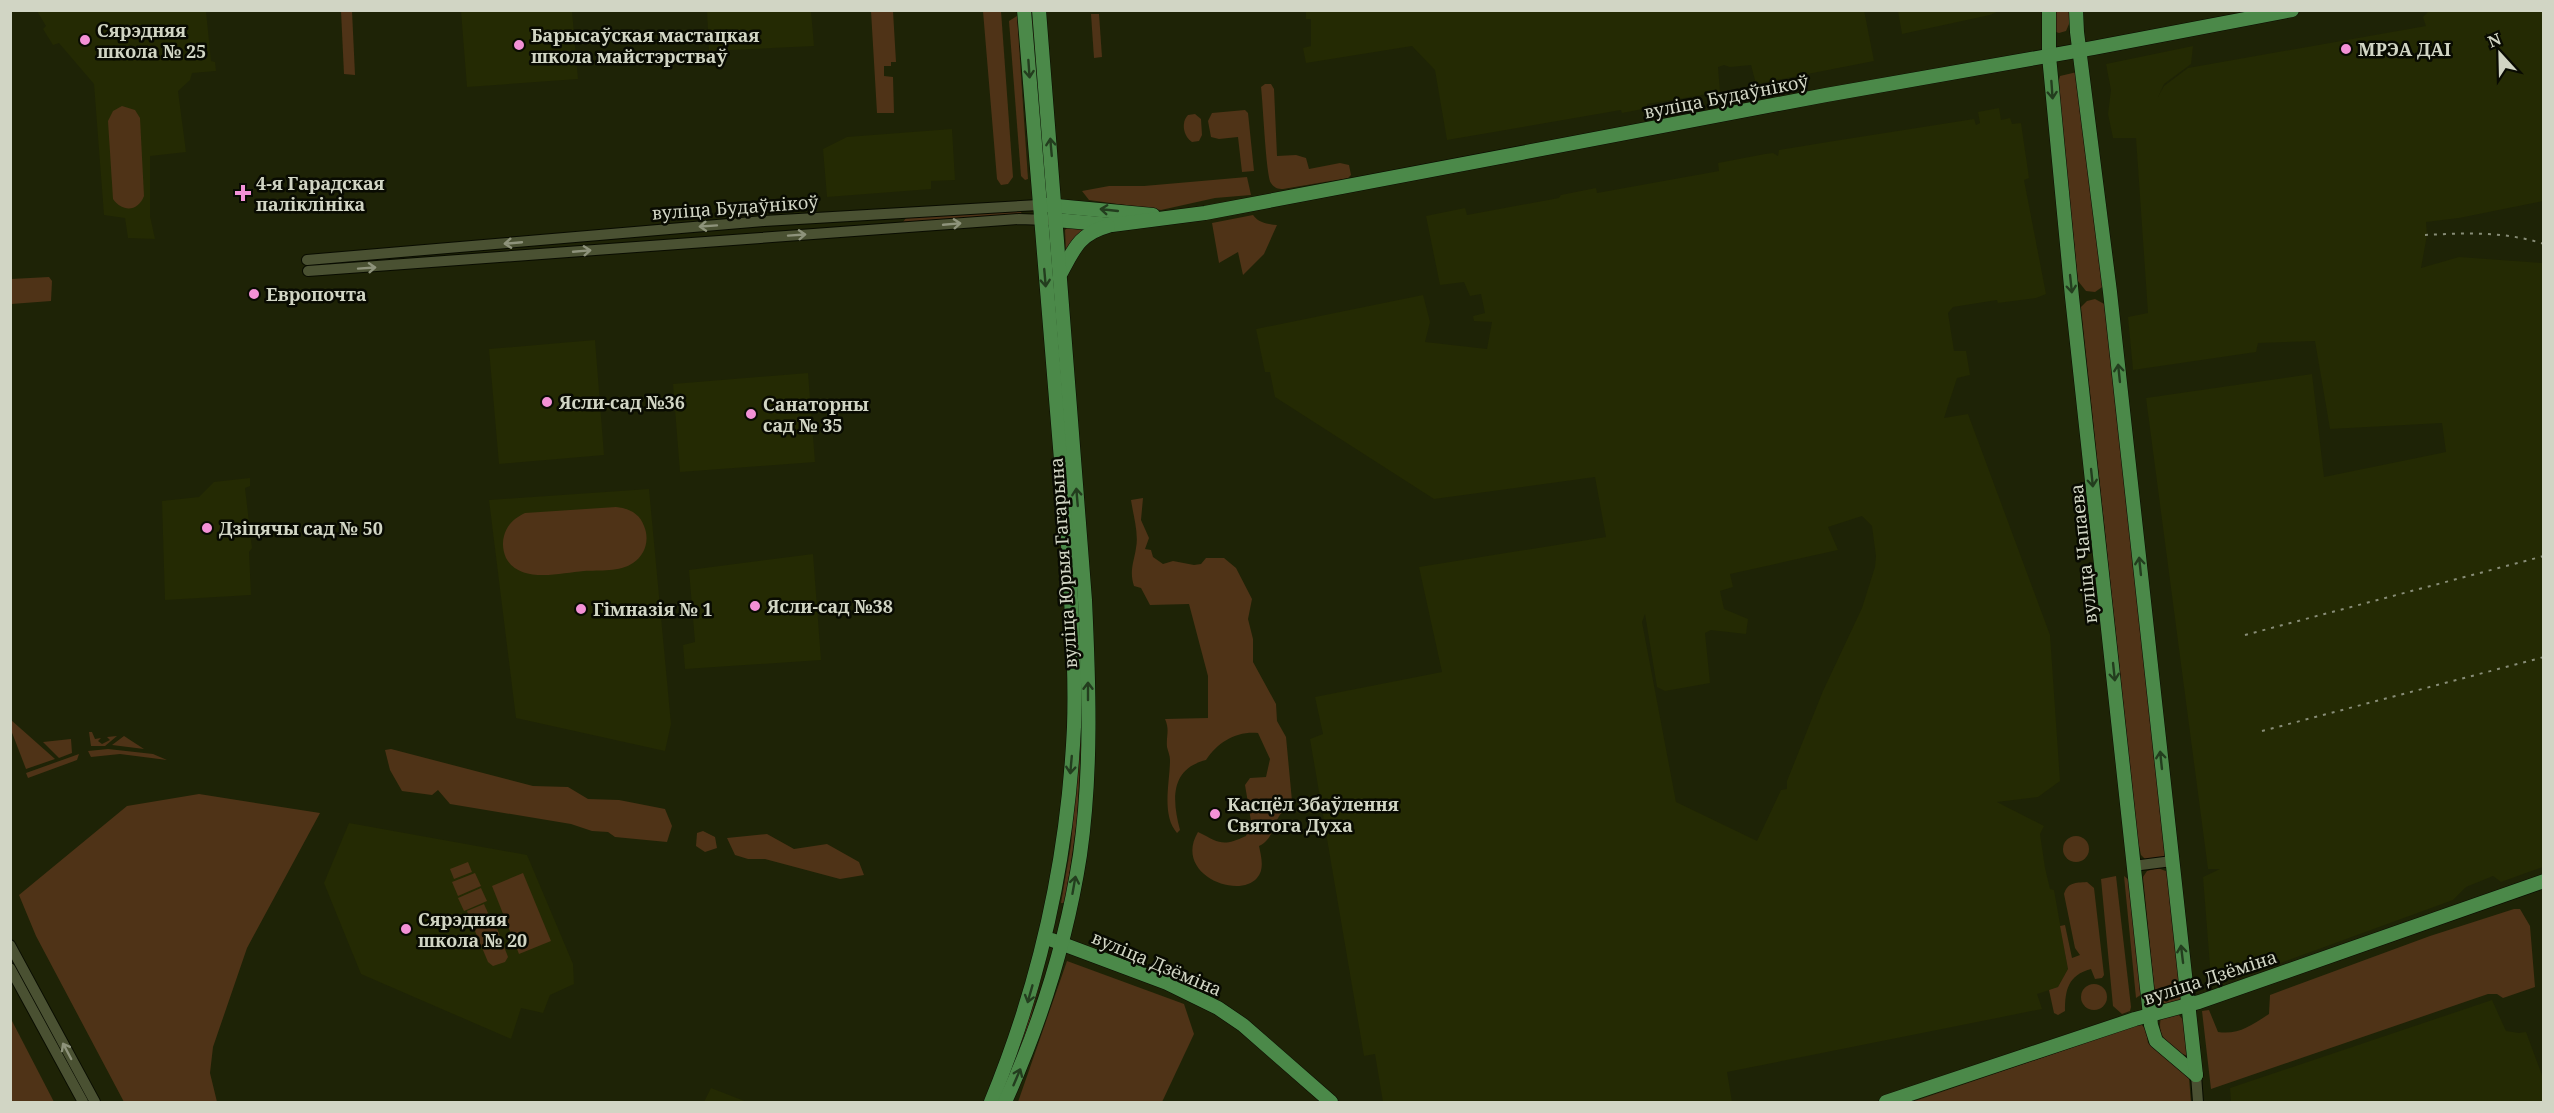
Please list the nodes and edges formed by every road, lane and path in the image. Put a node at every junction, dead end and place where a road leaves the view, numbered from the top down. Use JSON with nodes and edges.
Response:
{"nodes":[{"id":1,"x":1024,"y":10,"type":"edge"},
{"id":2,"x":1039,"y":10,"type":"edge"},
{"id":3,"x":2049,"y":10,"type":"edge"},
{"id":4,"x":2076,"y":10,"type":"edge"},
{"id":5,"x":2292,"y":10,"type":"edge"},
{"id":6,"x":2079,"y":50,"type":"junction"},
{"id":7,"x":2049,"y":56,"type":"junction"},
{"id":8,"x":1055,"y":205,"type":"junction"},
{"id":9,"x":1039,"y":212,"type":"junction"},
{"id":10,"x":879,"y":216,"type":"junction"},
{"id":11,"x":1167,"y":218,"type":"junction"},
{"id":12,"x":1056,"y":220,"type":"junction"},
{"id":13,"x":764,"y":222,"type":"junction"},
{"id":14,"x":1112,"y":225,"type":"junction"},
{"id":15,"x":882,"y":229,"type":"junction"},
{"id":16,"x":766,"y":237,"type":"junction"},
{"id":17,"x":557,"y":239,"type":"junction"},
{"id":18,"x":558,"y":254,"type":"junction"},
{"id":19,"x":1060,"y":275,"type":"junction"},
{"id":20,"x":2172,"y":861,"type":"junction"},
{"id":21,"x":2133,"y":866,"type":"junction"},
{"id":22,"x":2544,"y":881,"type":"edge"},
{"id":23,"x":1045,"y":937,"type":"junction"},
{"id":24,"x":1061,"y":942,"type":"junction"},
{"id":25,"x":10,"y":945,"type":"edge"},
{"id":26,"x":10,"y":968,"type":"edge"},
{"id":27,"x":2188,"y":1004,"type":"junction"},
{"id":28,"x":2150,"y":1015,"type":"junction"},
{"id":29,"x":2196,"y":1075,"type":"junction"},
{"id":30,"x":83,"y":1102,"type":"edge"},
{"id":31,"x":94,"y":1102,"type":"edge"},
{"id":32,"x":992,"y":1102,"type":"edge"},
{"id":33,"x":1005,"y":1102,"type":"edge"},
{"id":34,"x":1331,"y":1102,"type":"edge"},
{"id":35,"x":1886,"y":1102,"type":"edge"},
{"id":36,"x":2198,"y":1102,"type":"edge"}],
"edges":[{"from":1,"to":9,"type":"main road","name":"вуліца Юрыя Гагарына","one_way":true},
{"from":8,"to":2,"type":"main road","name":"вуліца Юрыя Гагарына","one_way":true},
{"from":3,"to":7,"type":"main road","name":"вуліца Чапаева"},
{"from":4,"to":6,"type":"main road"},
{"from":5,"to":6,"type":"main road","name":"вуліца Будаўнікоў"},
{"from":6,"to":7,"type":"main road","name":"вуліца Будаўнікоў"},
{"from":20,"to":6,"type":"main road","one_way":true},
{"from":7,"to":11,"type":"main road","name":"вуліца Будаўнікоў"},
{"from":7,"to":21,"type":"main road","name":"вуліца Чапаева","one_way":true},
{"from":8,"to":9,"type":"main road","name":"вуліца Будаўнікоў"},
{"from":11,"to":8,"type":"main road","name":"вуліца Будаўнікоў","one_way":true},
{"from":8,"to":12,"type":"main road","name":"вуліца Юрыя Гагарына"},
{"from":9,"to":10,"type":"street","name":"вуліца Будаўнікоў"},
{"from":9,"to":12,"type":"street","name":"вуліца Будаўнікоў"},
{"from":15,"to":9,"type":"street","name":"вуліца Будаўнікоў","one_way":true},
{"from":9,"to":23,"type":"main road","name":"вуліца Юрыя Гагарына","one_way":true},
{"from":10,"to":13,"type":"street","name":"вуліца Будаўнікоў"},
{"from":10,"to":15,"type":"street"},
{"from":11,"to":14,"type":"main road","name":"вуліца Будаўнікоў"},
{"from":12,"to":14,"type":"main road","name":"вуліца Будаўнікоў"},
{"from":12,"to":19,"type":"main road","name":"вуліца Юрыя Гагарына"},
{"from":13,"to":16,"type":"street"},
{"from":13,"to":17,"type":"street","name":"вуліца Будаўнікоў","one_way":true},
{"from":14,"to":19,"type":"main road"},
{"from":16,"to":15,"type":"street","name":"вуліца Будаўнікоў","one_way":true},
{"from":18,"to":16,"type":"street","name":"вуліца Будаўнікоў","one_way":true},
{"from":17,"to":18,"type":"street"},
{"from":17,"to":18,"type":"street","name":"вуліца Будаўнікоў","one_way":true},
{"from":24,"to":19,"type":"main road","name":"вуліца Юрыя Гагарына","one_way":true},
{"from":20,"to":21,"type":"street"},
{"from":27,"to":20,"type":"main road","one_way":true},
{"from":21,"to":28,"type":"main road","name":"вуліца Чапаева"},
{"from":22,"to":27,"type":"main road","name":"вуліца Дзёміна"},
{"from":23,"to":24,"type":"main road","name":"вуліца Дзёміна"},
{"from":23,"to":32,"type":"main road","name":"вуліца Юрыя Гагарына","one_way":true},
{"from":33,"to":24,"type":"main road","name":"вуліца Юрыя Гагарына","one_way":true},
{"from":24,"to":34,"type":"main road","name":"вуліца Дзёміна"},
{"from":31,"to":25,"type":"street","one_way":true},
{"from":26,"to":30,"type":"street"},
{"from":27,"to":28,"type":"main road","name":"вуліца Дзёміна"},
{"from":27,"to":29,"type":"main road"},
{"from":28,"to":29,"type":"main road","name":"вуліца Чапаева"},
{"from":28,"to":35,"type":"main road","name":"вуліца Дзёміна"},
{"from":29,"to":36,"type":"street"}]}
